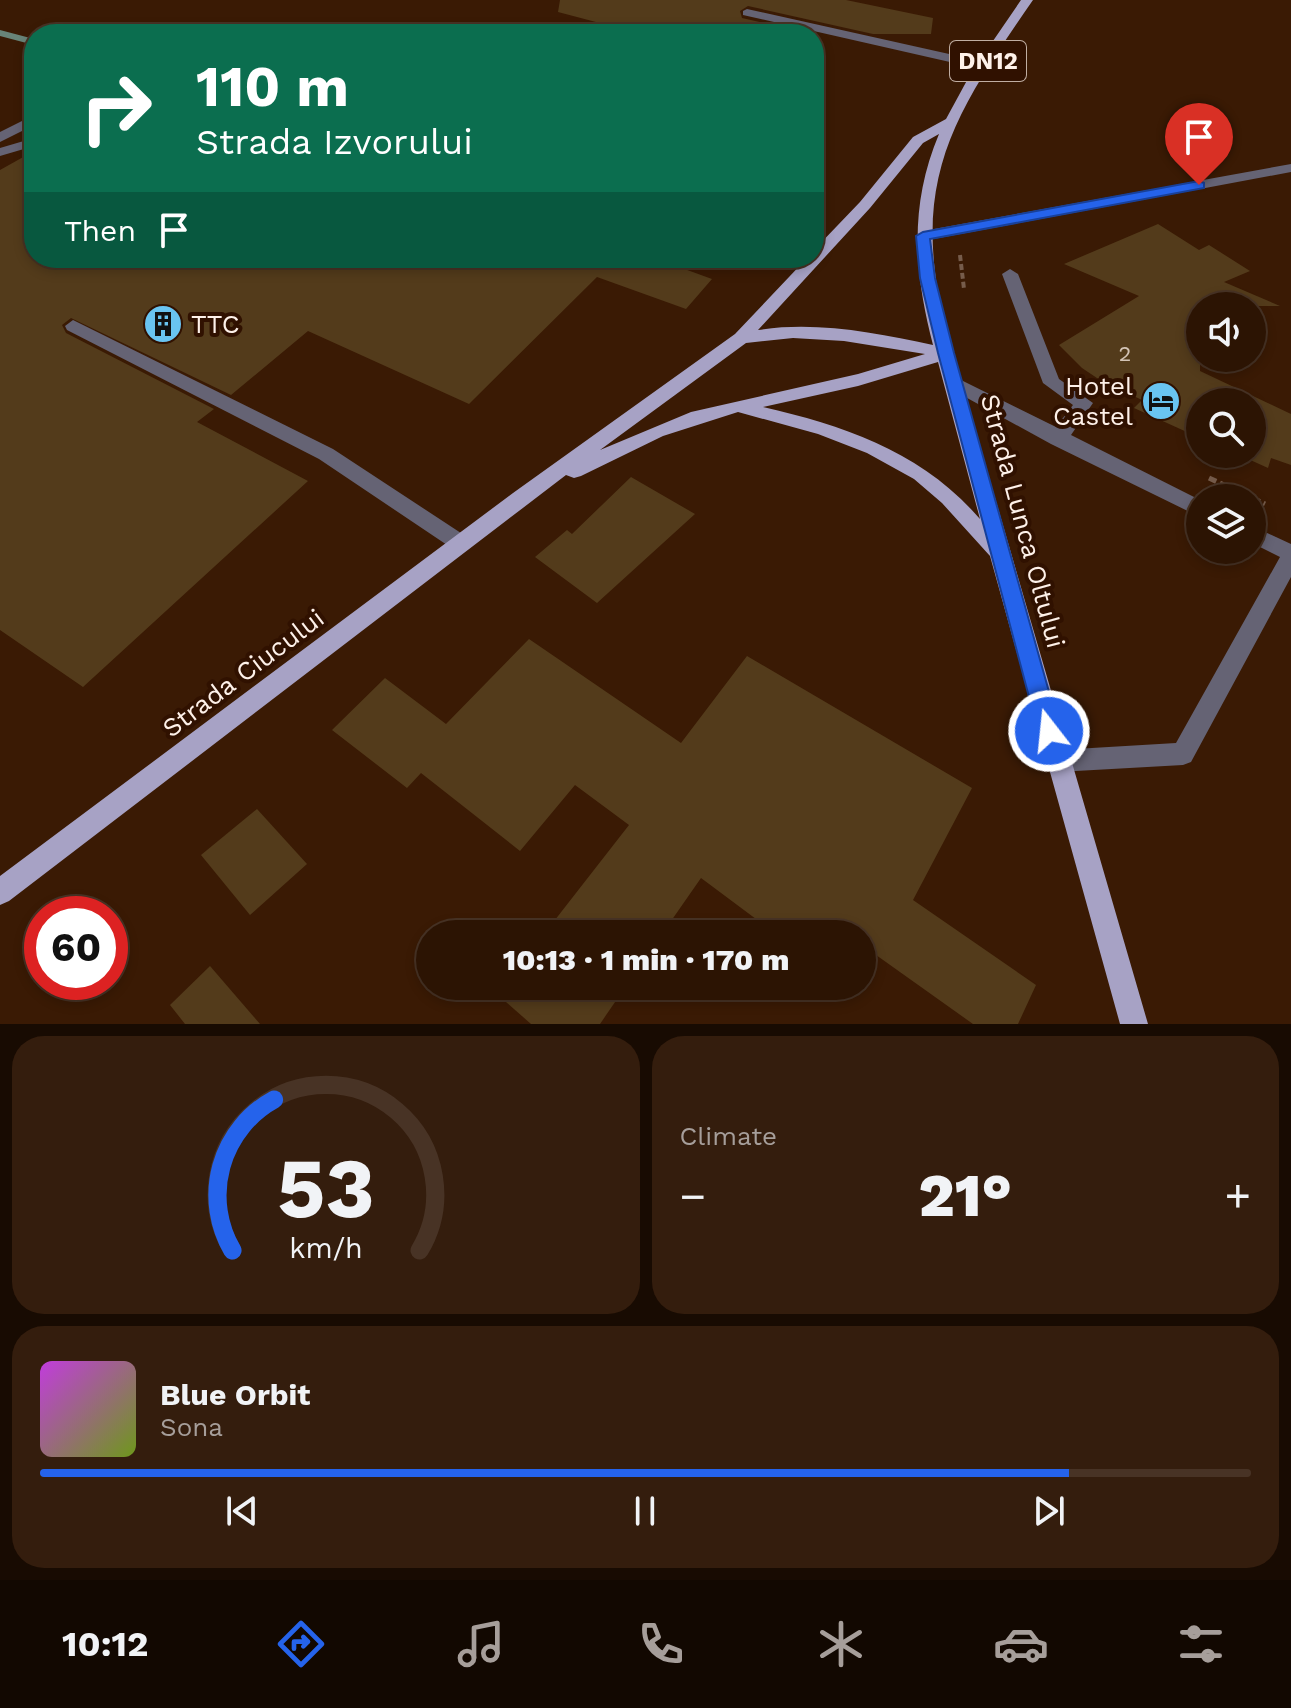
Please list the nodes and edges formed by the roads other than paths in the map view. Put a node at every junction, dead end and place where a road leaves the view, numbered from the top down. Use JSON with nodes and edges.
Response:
{"nodes":[{"id":1,"x":1027,"y":0,"type":"edge"},
{"id":2,"x":747,"y":13,"type":"dead end"},
{"id":3,"x":796,"y":24,"type":"edge"},
{"id":4,"x":824,"y":30,"type":"edge"},
{"id":5,"x":985,"y":66,"type":"junction"},
{"id":6,"x":950,"y":122,"type":"junction"},
{"id":7,"x":24,"y":125,"type":"edge"},
{"id":8,"x":0,"y":138,"type":"edge"},
{"id":9,"x":24,"y":145,"type":"edge"},
{"id":10,"x":0,"y":152,"type":"edge"},
{"id":11,"x":1291,"y":168,"type":"edge"},
{"id":12,"x":923,"y":236,"type":"junction"},
{"id":13,"x":824,"y":249,"type":"edge"},
{"id":14,"x":806,"y":268,"type":"edge"},
{"id":15,"x":1010,"y":274,"type":"dead end"},
{"id":16,"x":73,"y":326,"type":"dead end"},
{"id":17,"x":741,"y":338,"type":"junction"},
{"id":18,"x":946,"y":353,"type":"junction"},
{"id":19,"x":955,"y":384,"type":"junction"},
{"id":20,"x":737,"y":407,"type":"junction"},
{"id":21,"x":1058,"y":439,"type":"junction"},
{"id":22,"x":520,"y":498,"type":"junction"},
{"id":23,"x":1186,"y":502,"type":"edge"},
{"id":24,"x":1266,"y":542,"type":"edge"},
{"id":25,"x":460,"y":543,"type":"junction"},
{"id":26,"x":999,"y":553,"type":"junction"},
{"id":27,"x":1291,"y":555,"type":"edge"},
{"id":28,"x":1058,"y":761,"type":"junction"},
{"id":29,"x":0,"y":892,"type":"edge"},
{"id":30,"x":1134,"y":1024,"type":"edge"}],
"edges":[{"from":1,"to":5,"type":"main road","number":"DN12"},
{"from":2,"to":3,"type":"street"},
{"from":4,"to":5,"type":"street"},
{"from":5,"to":6,"type":"main road","number":"DN12"},
{"from":6,"to":12,"type":"main road","name":"Strada Lunca Oltului","number":"DN12"},
{"from":6,"to":13,"type":"main road"},
{"from":7,"to":8,"type":"street"},
{"from":9,"to":10,"type":"street"},
{"from":11,"to":12,"type":"street"},
{"from":12,"to":18,"type":"main road","name":"Strada Lunca Oltului","number":"DN12"},
{"from":14,"to":17,"type":"main road"},
{"from":15,"to":21,"type":"street"},
{"from":16,"to":25,"type":"street"},
{"from":17,"to":18,"type":"main road"},
{"from":17,"to":22,"type":"main road"},
{"from":18,"to":19,"type":"main road","name":"Strada Lunca Oltului","number":"DN12"},
{"from":18,"to":20,"type":"main road"},
{"from":19,"to":21,"type":"street"},
{"from":19,"to":26,"type":"main road","name":"Strada Lunca Oltului","number":"DN12"},
{"from":20,"to":22,"type":"main road"},
{"from":20,"to":26,"type":"main road"},
{"from":21,"to":23,"type":"street"},
{"from":22,"to":25,"type":"main road","name":"Strada Ciucului"},
{"from":24,"to":27,"type":"street"},
{"from":25,"to":29,"type":"main road","name":"Strada Ciucului"},
{"from":26,"to":28,"type":"main road","name":"Strada Lunca Oltului","number":"DN12"},
{"from":27,"to":28,"type":"street"},
{"from":28,"to":30,"type":"main road","name":"Strada Lunca Oltului","number":"DN12"}]}
